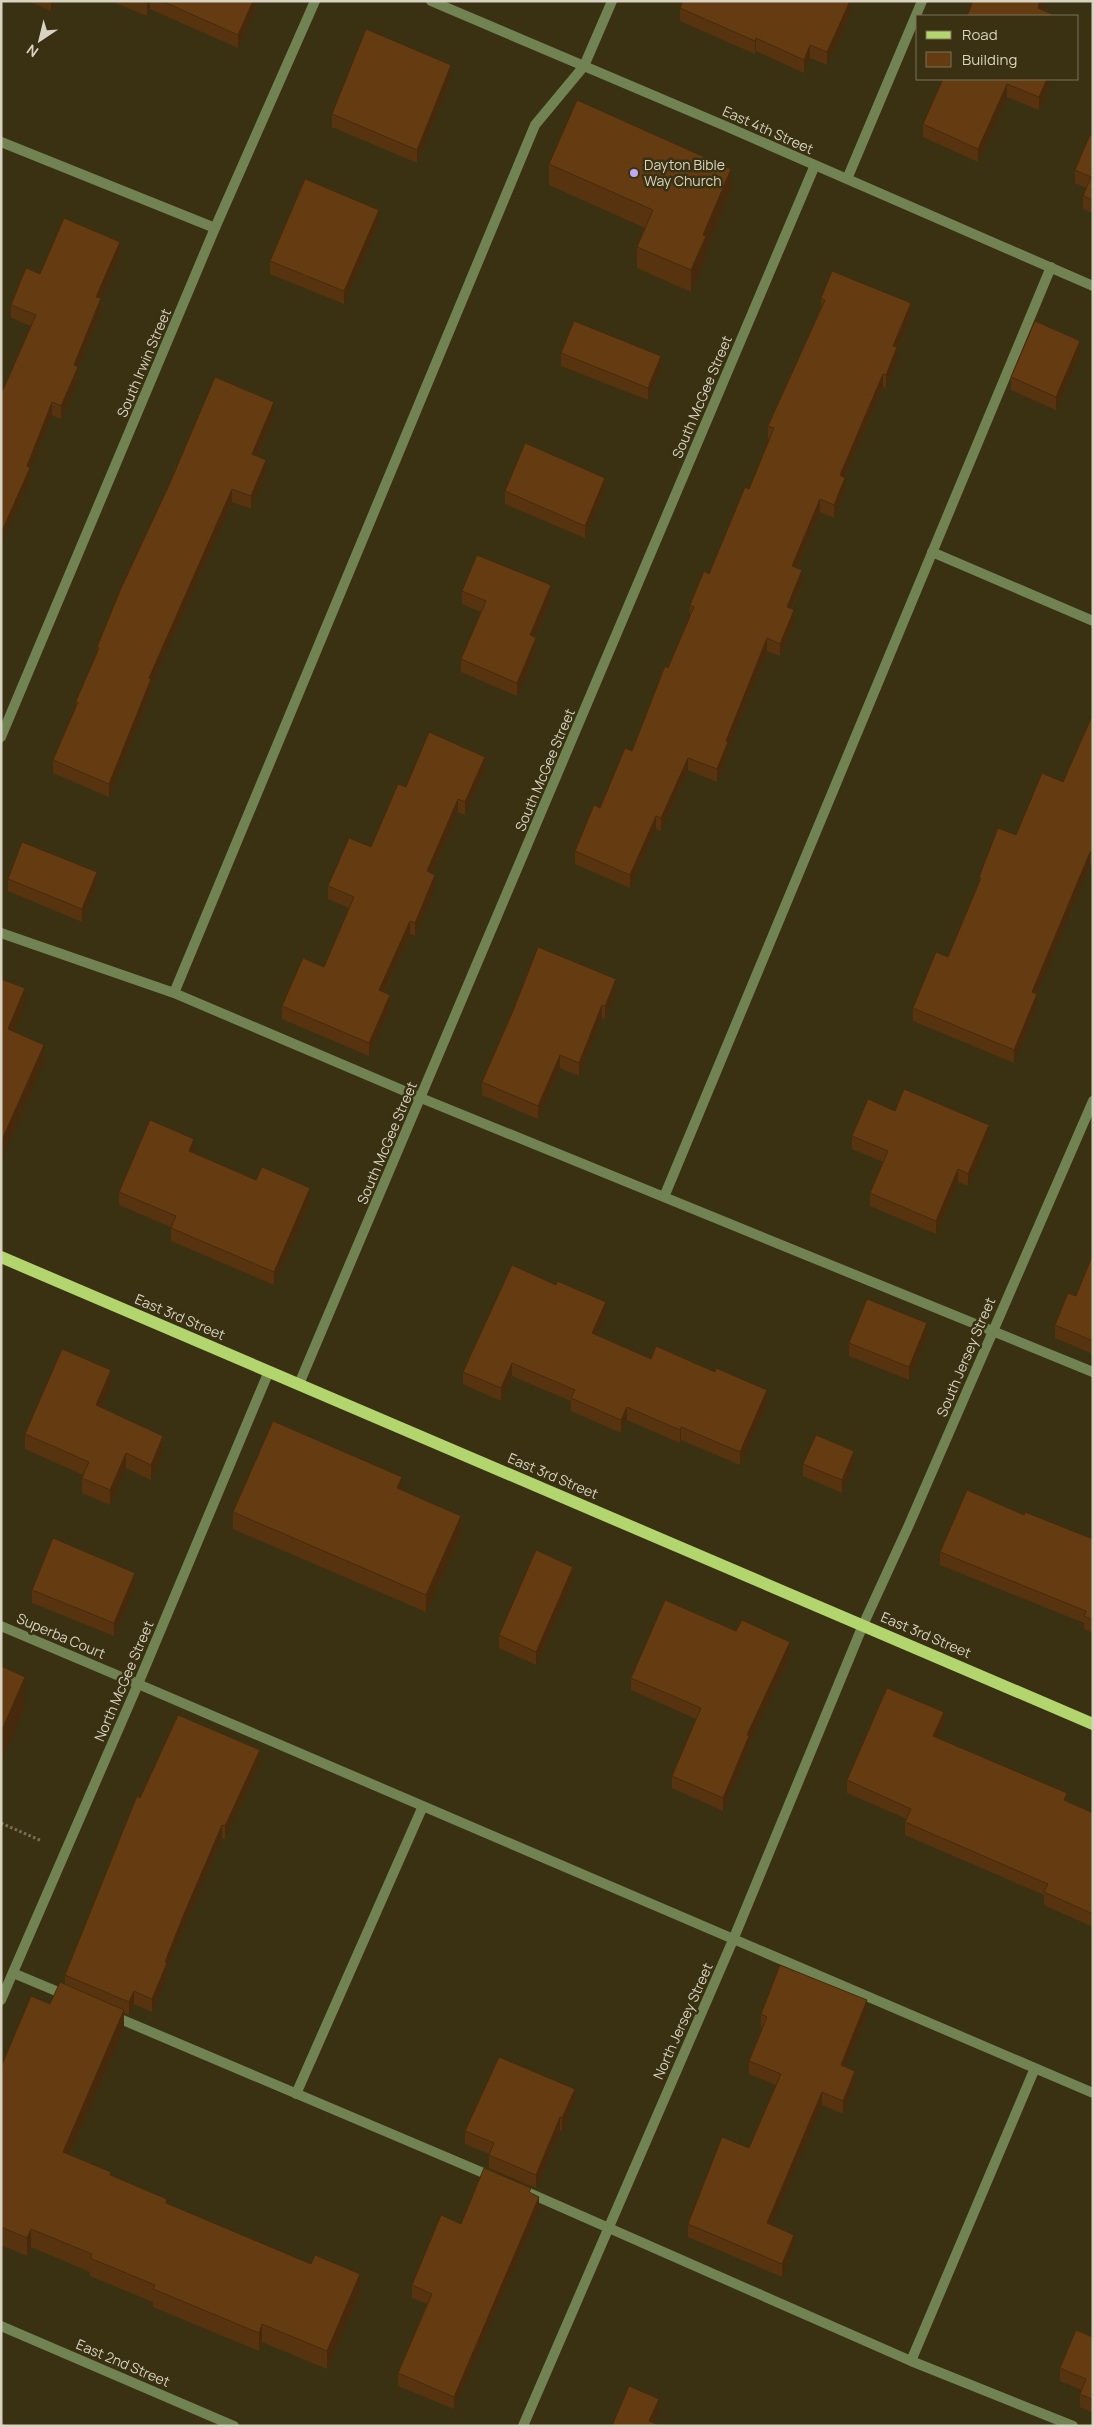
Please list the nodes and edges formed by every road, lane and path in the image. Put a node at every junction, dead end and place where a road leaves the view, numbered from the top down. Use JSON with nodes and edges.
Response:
{"nodes":[{"id":1,"x":315,"y":1,"type":"edge"},
{"id":2,"x":431,"y":1,"type":"edge"},
{"id":3,"x":612,"y":1,"type":"edge"},
{"id":4,"x":922,"y":1,"type":"edge"},
{"id":5,"x":916,"y":15,"type":"edge"},
{"id":6,"x":916,"y":15,"type":"edge"},
{"id":7,"x":584,"y":66,"type":"junction"},
{"id":8,"x":1,"y":142,"type":"edge"},
{"id":9,"x":815,"y":165,"type":"junction"},
{"id":10,"x":847,"y":179,"type":"junction"},
{"id":11,"x":215,"y":228,"type":"junction"},
{"id":12,"x":1051,"y":267,"type":"junction"},
{"id":13,"x":1093,"y":286,"type":"edge"},
{"id":14,"x":932,"y":552,"type":"junction"},
{"id":15,"x":1093,"y":621,"type":"edge"},
{"id":16,"x":1,"y":737,"type":"edge"},
{"id":17,"x":1,"y":933,"type":"edge"},
{"id":18,"x":174,"y":993,"type":"junction"},
{"id":19,"x":421,"y":1098,"type":"junction"},
{"id":20,"x":1093,"y":1101,"type":"edge"},
{"id":21,"x":664,"y":1196,"type":"junction"},
{"id":22,"x":1,"y":1257,"type":"edge"},
{"id":23,"x":992,"y":1330,"type":"junction"},
{"id":24,"x":268,"y":1372,"type":"junction"},
{"id":25,"x":1093,"y":1372,"type":"edge"},
{"id":26,"x":299,"y":1384,"type":"junction"},
{"id":27,"x":863,"y":1625,"type":"junction"},
{"id":28,"x":1,"y":1626,"type":"edge"},
{"id":29,"x":138,"y":1684,"type":"junction"},
{"id":30,"x":1093,"y":1724,"type":"edge"},
{"id":31,"x":423,"y":1806,"type":"junction"},
{"id":32,"x":1,"y":1823,"type":"edge"},
{"id":33,"x":66,"y":1852,"type":"junction"},
{"id":34,"x":733,"y":1940,"type":"junction"},
{"id":35,"x":13,"y":1973,"type":"junction"},
{"id":36,"x":1,"y":2000,"type":"edge"},
{"id":37,"x":77,"y":2000,"type":"edge"},
{"id":38,"x":104,"y":2012,"type":"edge"},
{"id":39,"x":1035,"y":2068,"type":"junction"},
{"id":40,"x":296,"y":2094,"type":"junction"},
{"id":41,"x":1093,"y":2094,"type":"edge"},
{"id":42,"x":608,"y":2226,"type":"junction"},
{"id":43,"x":1,"y":2326,"type":"edge"},
{"id":44,"x":911,"y":2362,"type":"junction"},
{"id":45,"x":234,"y":2426,"type":"edge"},
{"id":46,"x":523,"y":2426,"type":"edge"},
{"id":47,"x":1073,"y":2426,"type":"edge"}],
"edges":[{"from":1,"to":11,"type":"street","name":"South Irwin Street"},
{"from":2,"to":7,"type":"street","name":"East 4th Street"},
{"from":3,"to":7,"type":"street"},
{"from":4,"to":6,"type":"street"},
{"from":5,"to":10,"type":"street"},
{"from":7,"to":9,"type":"street","name":"East 4th Street"},
{"from":7,"to":18,"type":"street"},
{"from":8,"to":11,"type":"street"},
{"from":9,"to":10,"type":"street","name":"East 4th Street"},
{"from":9,"to":19,"type":"street","name":"South McGee Street"},
{"from":10,"to":12,"type":"street","name":"East 4th Street"},
{"from":11,"to":16,"type":"street","name":"South Irwin Street"},
{"from":12,"to":13,"type":"street","name":"East 4th Street"},
{"from":12,"to":14,"type":"street"},
{"from":14,"to":15,"type":"street"},
{"from":14,"to":21,"type":"street"},
{"from":17,"to":18,"type":"street"},
{"from":18,"to":19,"type":"street"},
{"from":19,"to":21,"type":"street"},
{"from":19,"to":26,"type":"street","name":"South McGee Street"},
{"from":20,"to":23,"type":"street","name":"South Jersey Street"},
{"from":21,"to":23,"type":"street"},
{"from":22,"to":24,"type":"main road","name":"East 3rd Street"},
{"from":23,"to":25,"type":"street"},
{"from":23,"to":27,"type":"street","name":"South Jersey Street"},
{"from":24,"to":26,"type":"main road","name":"East 3rd Street"},
{"from":24,"to":29,"type":"street","name":"North McGee Street"},
{"from":26,"to":27,"type":"main road","name":"East 3rd Street"},
{"from":27,"to":30,"type":"main road","name":"East 3rd Street"},
{"from":27,"to":34,"type":"street","name":"North Jersey Street"},
{"from":28,"to":29,"type":"street","name":"Superba Court"},
{"from":29,"to":31,"type":"street","name":"Superba Court"},
{"from":29,"to":33,"type":"street","name":"North McGee Street"},
{"from":31,"to":34,"type":"street","name":"Superba Court"},
{"from":31,"to":40,"type":"street"},
{"from":32,"to":33,"type":"path"},
{"from":33,"to":35,"type":"street","name":"North McGee Street"},
{"from":34,"to":39,"type":"street","name":"Superba Court"},
{"from":34,"to":42,"type":"street","name":"North Jersey Street"},
{"from":35,"to":36,"type":"street","name":"North McGee Street"},
{"from":35,"to":37,"type":"street"},
{"from":38,"to":40,"type":"street"},
{"from":39,"to":41,"type":"street","name":"Superba Court"},
{"from":39,"to":44,"type":"street"},
{"from":40,"to":42,"type":"street"},
{"from":42,"to":44,"type":"street"},
{"from":42,"to":46,"type":"street","name":"North Jersey Street"},
{"from":43,"to":45,"type":"street","name":"East 2nd Street"},
{"from":44,"to":47,"type":"street"}]}
